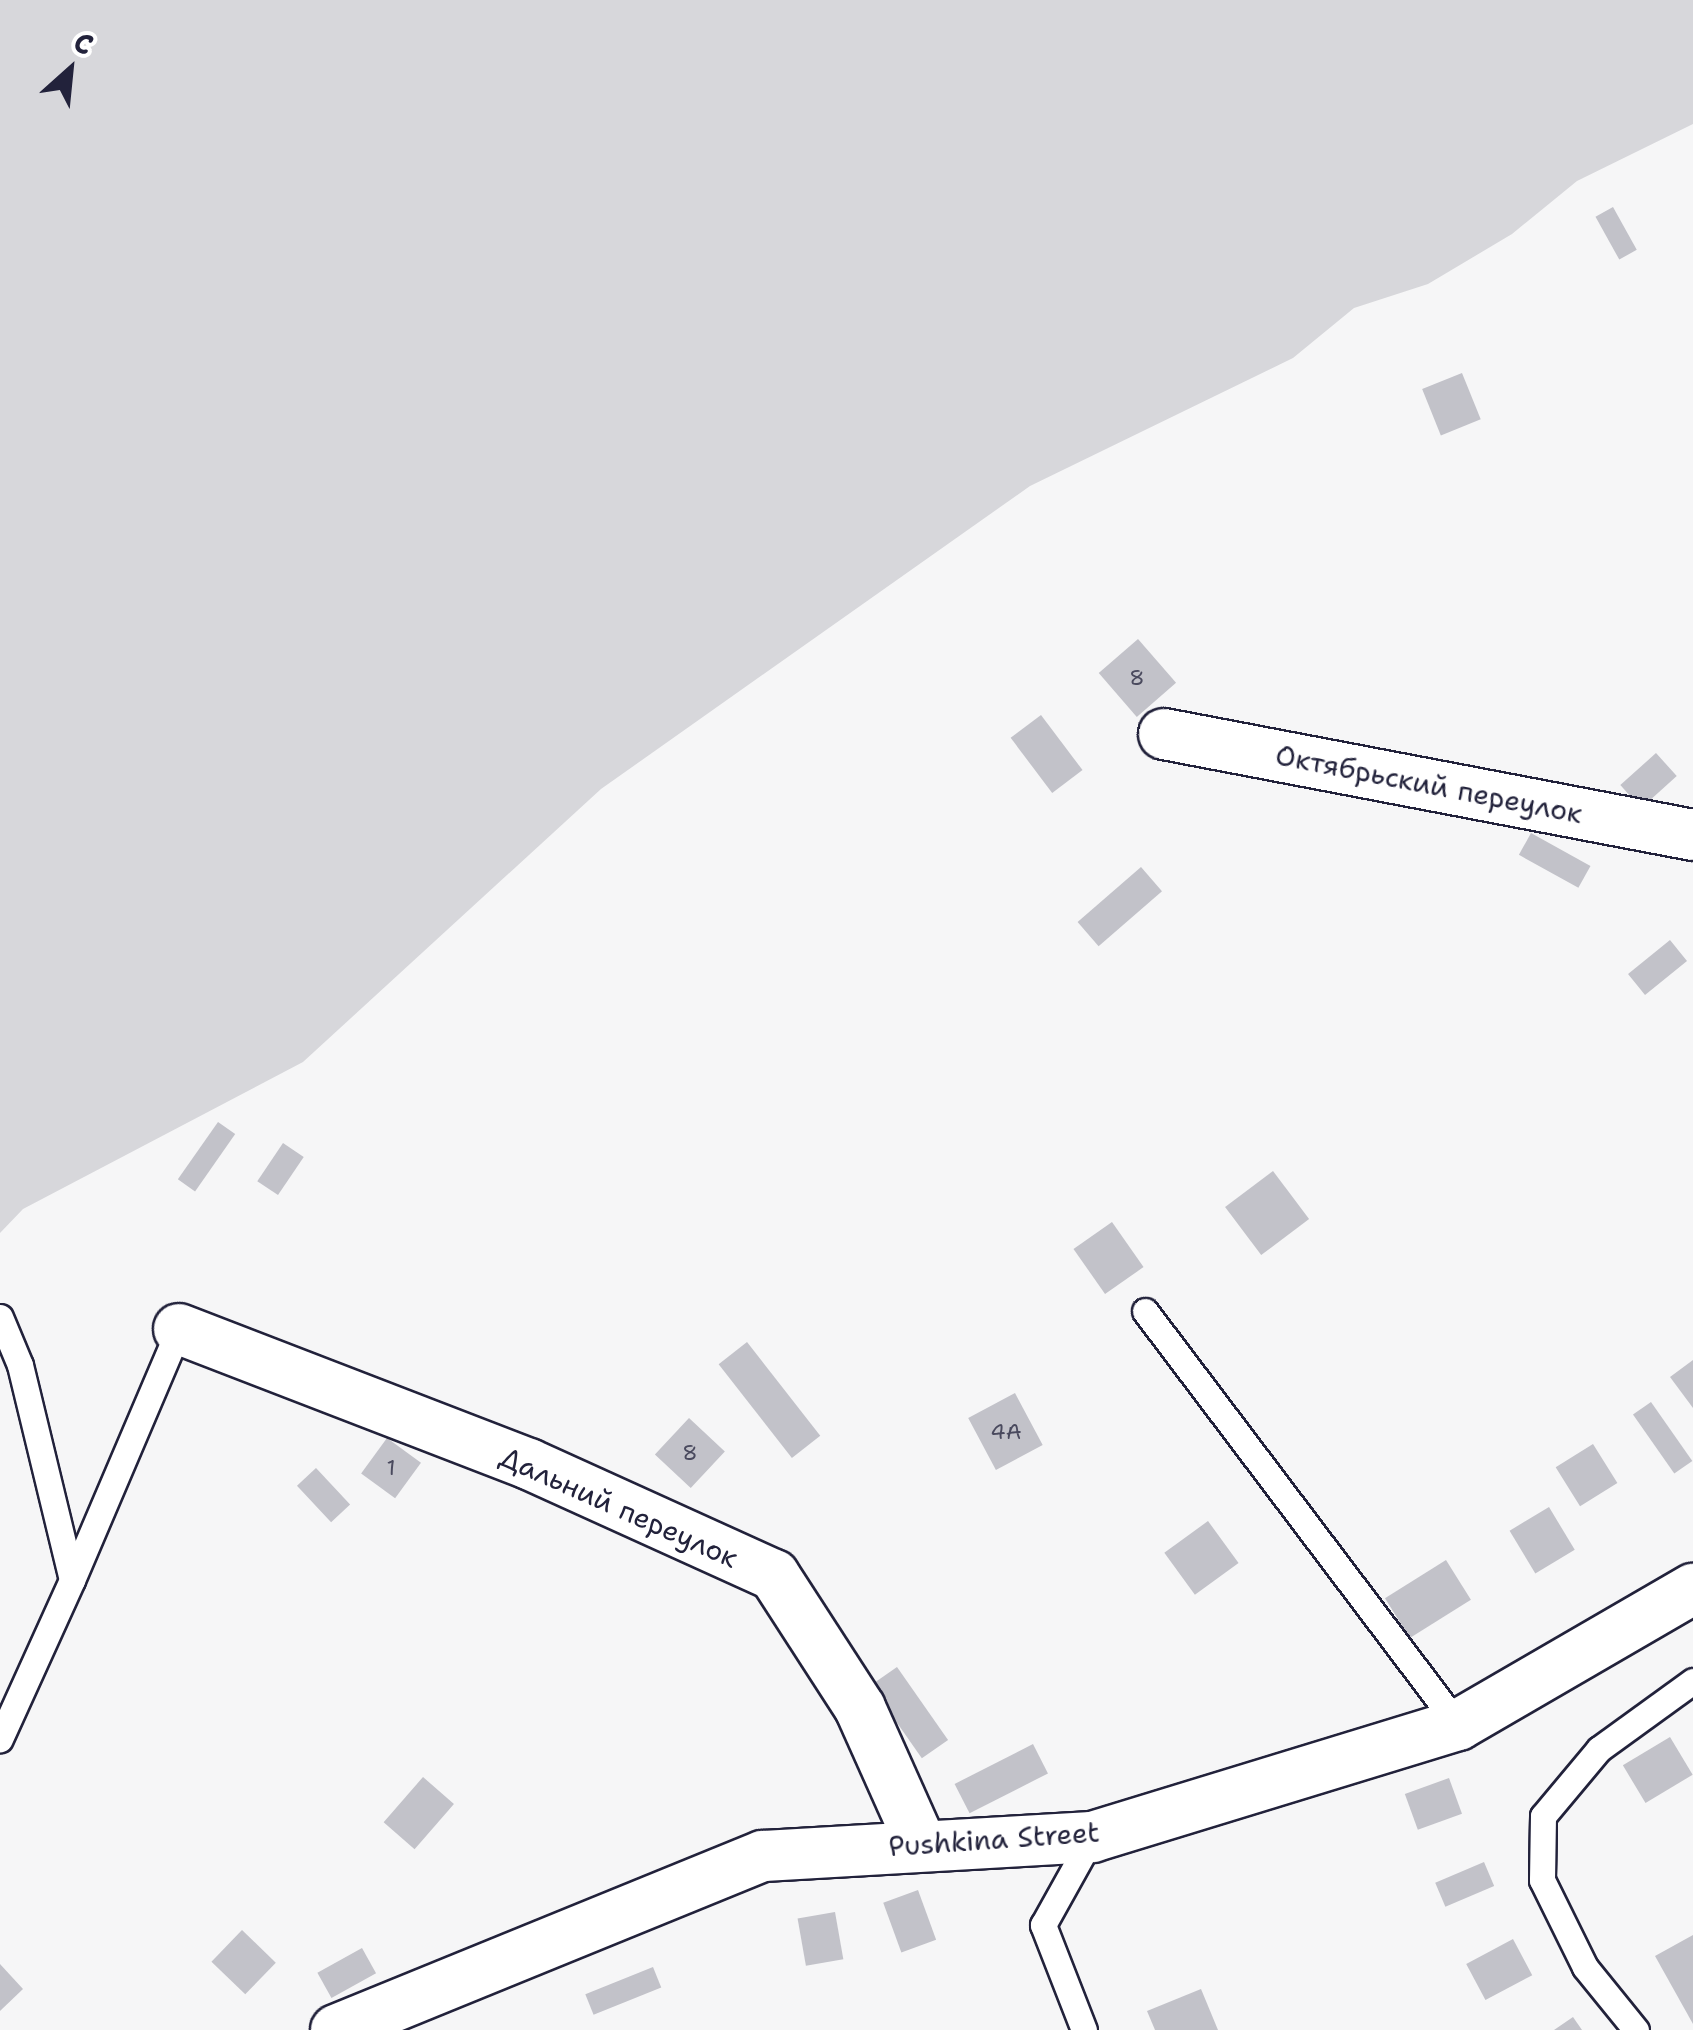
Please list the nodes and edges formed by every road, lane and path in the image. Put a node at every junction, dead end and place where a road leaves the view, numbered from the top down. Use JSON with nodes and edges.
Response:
{"nodes":[{"id":1,"x":1164,"y":734,"type":"dead end"},
{"id":2,"x":1693,"y":835,"type":"edge"},
{"id":3,"x":1145,"y":1310,"type":"dead end"},
{"id":4,"x":0,"y":1317,"type":"edge"},
{"id":5,"x":179,"y":1329,"type":"joint"},
{"id":6,"x":72,"y":1580,"type":"junction"},
{"id":7,"x":1693,"y":1589,"type":"edge"},
{"id":8,"x":1693,"y":1682,"type":"edge"},
{"id":9,"x":1458,"y":1724,"type":"junction"},
{"id":10,"x":0,"y":1739,"type":"edge"},
{"id":11,"x":1092,"y":1838,"type":"junction"},
{"id":12,"x":920,"y":1842,"type":"junction"},
{"id":13,"x":336,"y":2030,"type":"edge"},
{"id":14,"x":1084,"y":2030,"type":"edge"},
{"id":15,"x":1636,"y":2030,"type":"edge"}],
"edges":[{"from":1,"to":2,"type":"street","name":"Октябрьский переулок"},
{"from":3,"to":9,"type":"lane"},
{"from":4,"to":6,"type":"lane"},
{"from":5,"to":6,"type":"lane"},
{"from":5,"to":12,"type":"street","name":"Дальний переулок"},
{"from":6,"to":10,"type":"lane"},
{"from":7,"to":9,"type":"street","name":"Pushkina Street"},
{"from":8,"to":15,"type":"lane"},
{"from":9,"to":11,"type":"street","name":"Pushkina Street"},
{"from":11,"to":12,"type":"street","name":"Pushkina Street"},
{"from":11,"to":14,"type":"lane"},
{"from":12,"to":13,"type":"street","name":"Pushkina Street"}]}
